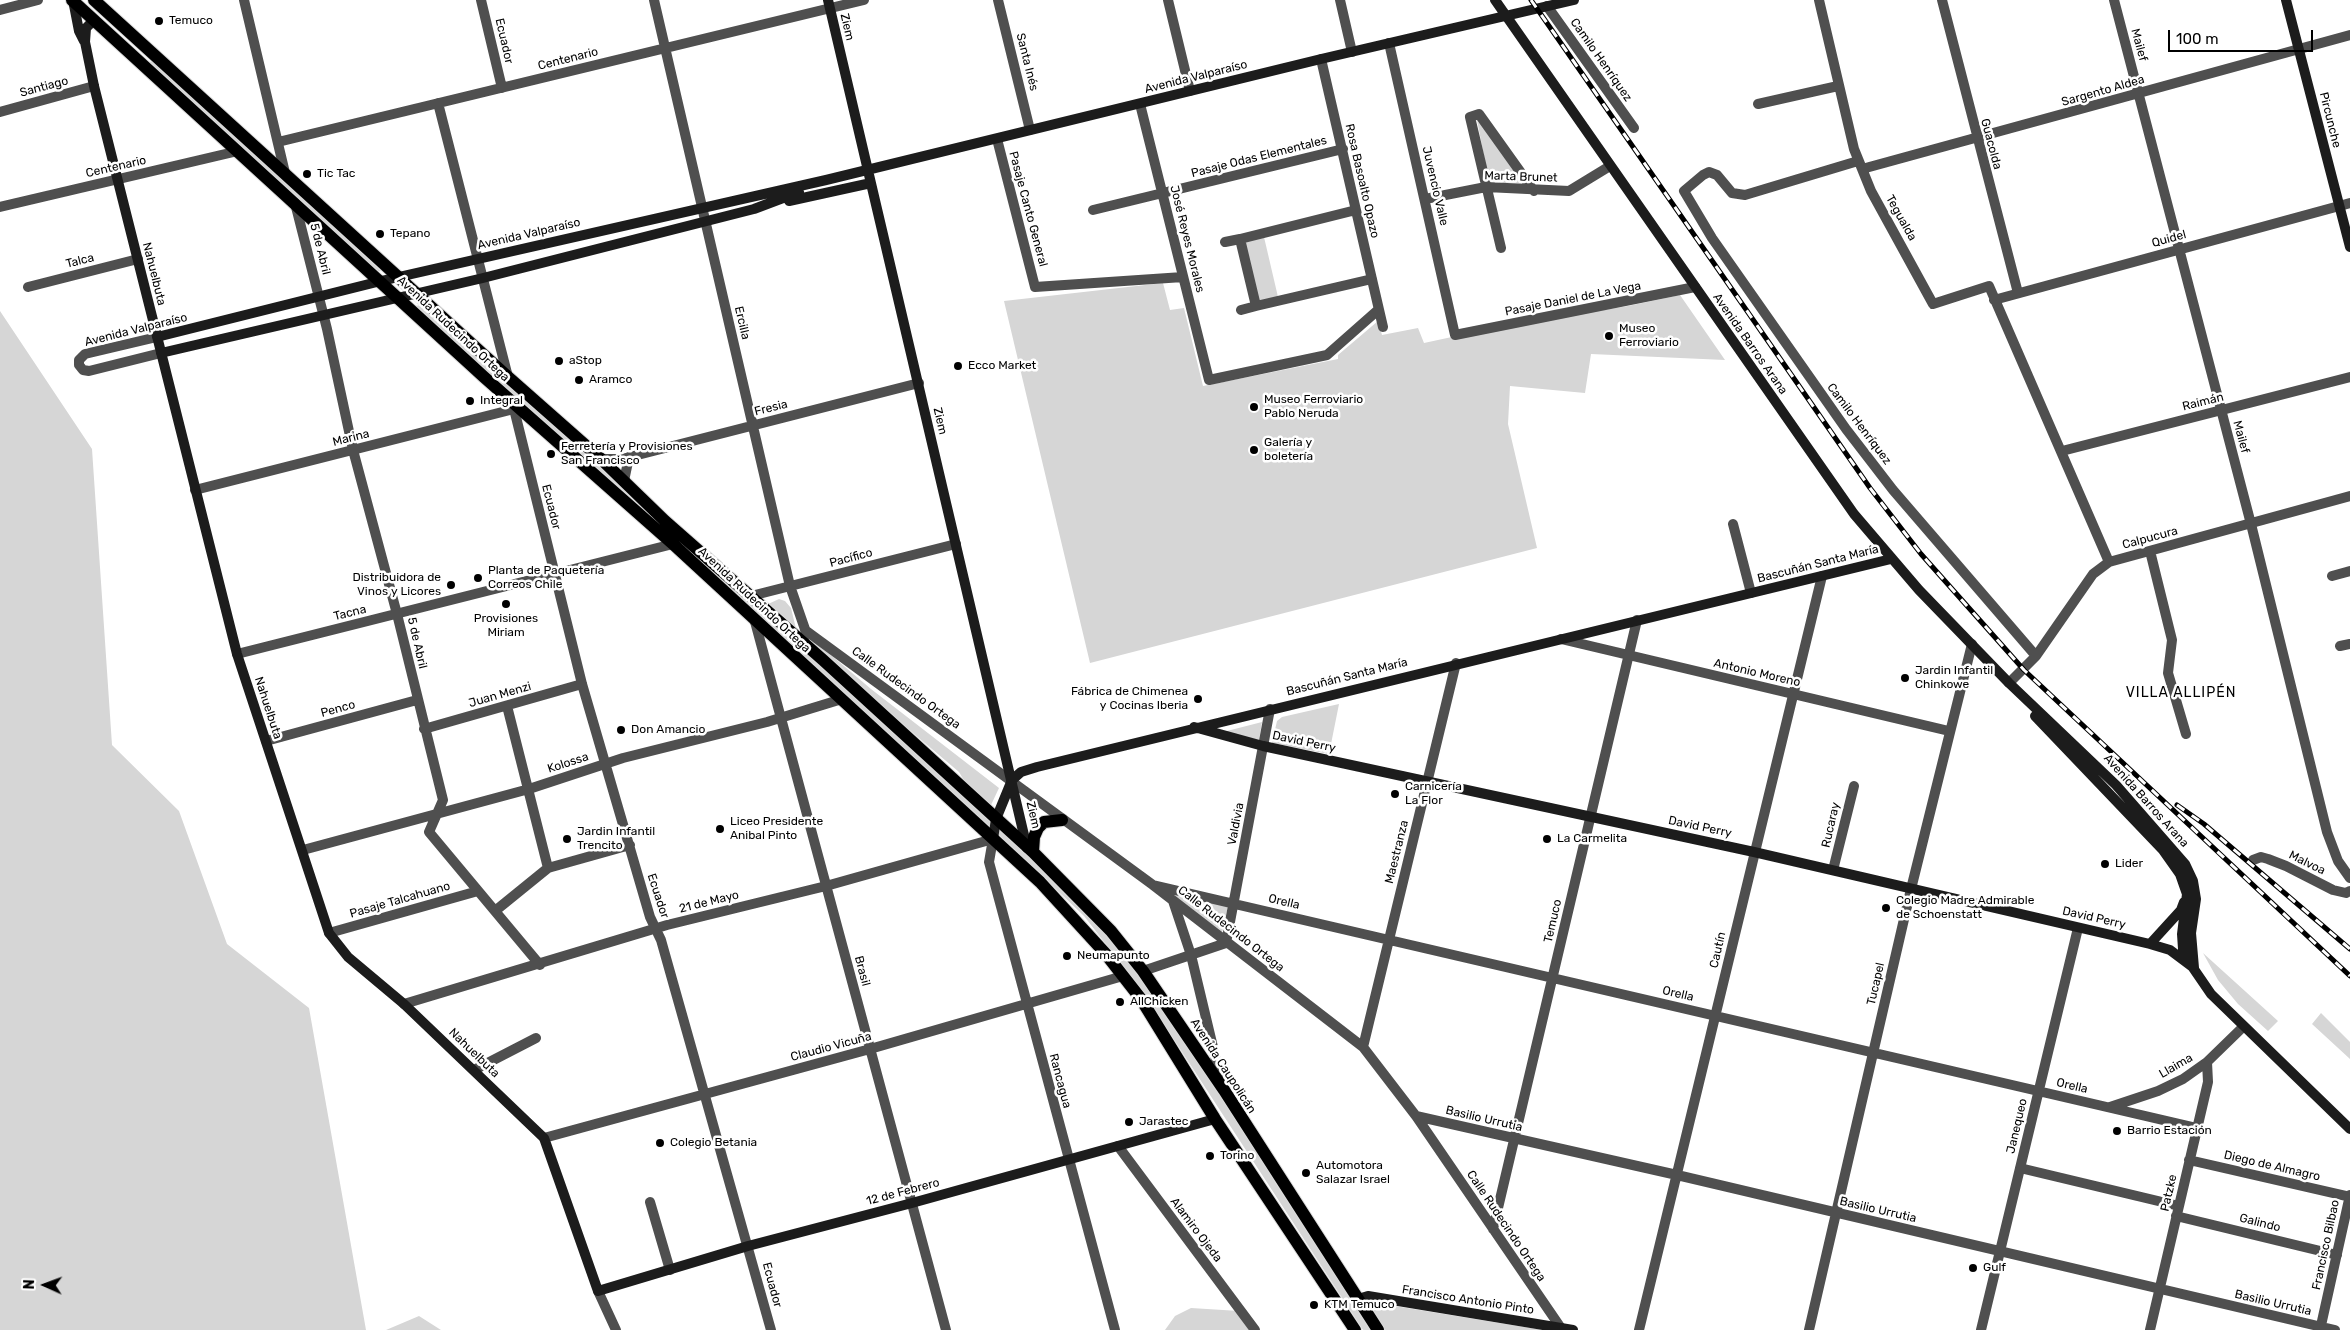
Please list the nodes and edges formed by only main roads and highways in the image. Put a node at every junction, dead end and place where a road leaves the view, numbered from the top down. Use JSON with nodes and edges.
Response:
{"nodes":[{"id":1,"x":73,"y":0,"type":"edge"},
{"id":2,"x":94,"y":0,"type":"edge"},
{"id":3,"x":996,"y":819,"type":"joint"},
{"id":4,"x":1062,"y":820,"type":"road end"},
{"id":5,"x":1030,"y":850,"type":"junction"},
{"id":6,"x":1105,"y":953,"type":"junction"},
{"id":7,"x":1143,"y":970,"type":"junction"},
{"id":8,"x":1215,"y":1119,"type":"junction"},
{"id":9,"x":1256,"y":1141,"type":"junction"},
{"id":10,"x":1281,"y":1182,"type":"junction"},
{"id":11,"x":1264,"y":1192,"type":"junction"},
{"id":12,"x":1356,"y":1328,"type":"edge"},
{"id":13,"x":1378,"y":1330,"type":"edge"}],
"edges":[{"from":1,"to":6,"type":"main road","name":"Avenida Rudecindo Ortega"},
{"from":2,"to":3,"type":"main road","name":"Avenida Rudecindo Ortega"},
{"from":3,"to":5,"type":"main road","name":"Avenida Caupolicán"},
{"from":4,"to":5,"type":"main road"},
{"from":5,"to":7,"type":"main road","name":"Avenida Caupolicán"},
{"from":6,"to":7,"type":"main road"},
{"from":6,"to":8,"type":"main road"},
{"from":7,"to":9,"type":"main road","name":"Avenida Caupolicán"},
{"from":8,"to":9,"type":"main road"},
{"from":8,"to":11,"type":"main road"},
{"from":9,"to":10,"type":"main road","name":"Avenida Caupolicán"},
{"from":10,"to":11,"type":"main road"},
{"from":10,"to":13,"type":"main road","name":"Avenida Caupolicán"},
{"from":11,"to":12,"type":"main road"}]}
